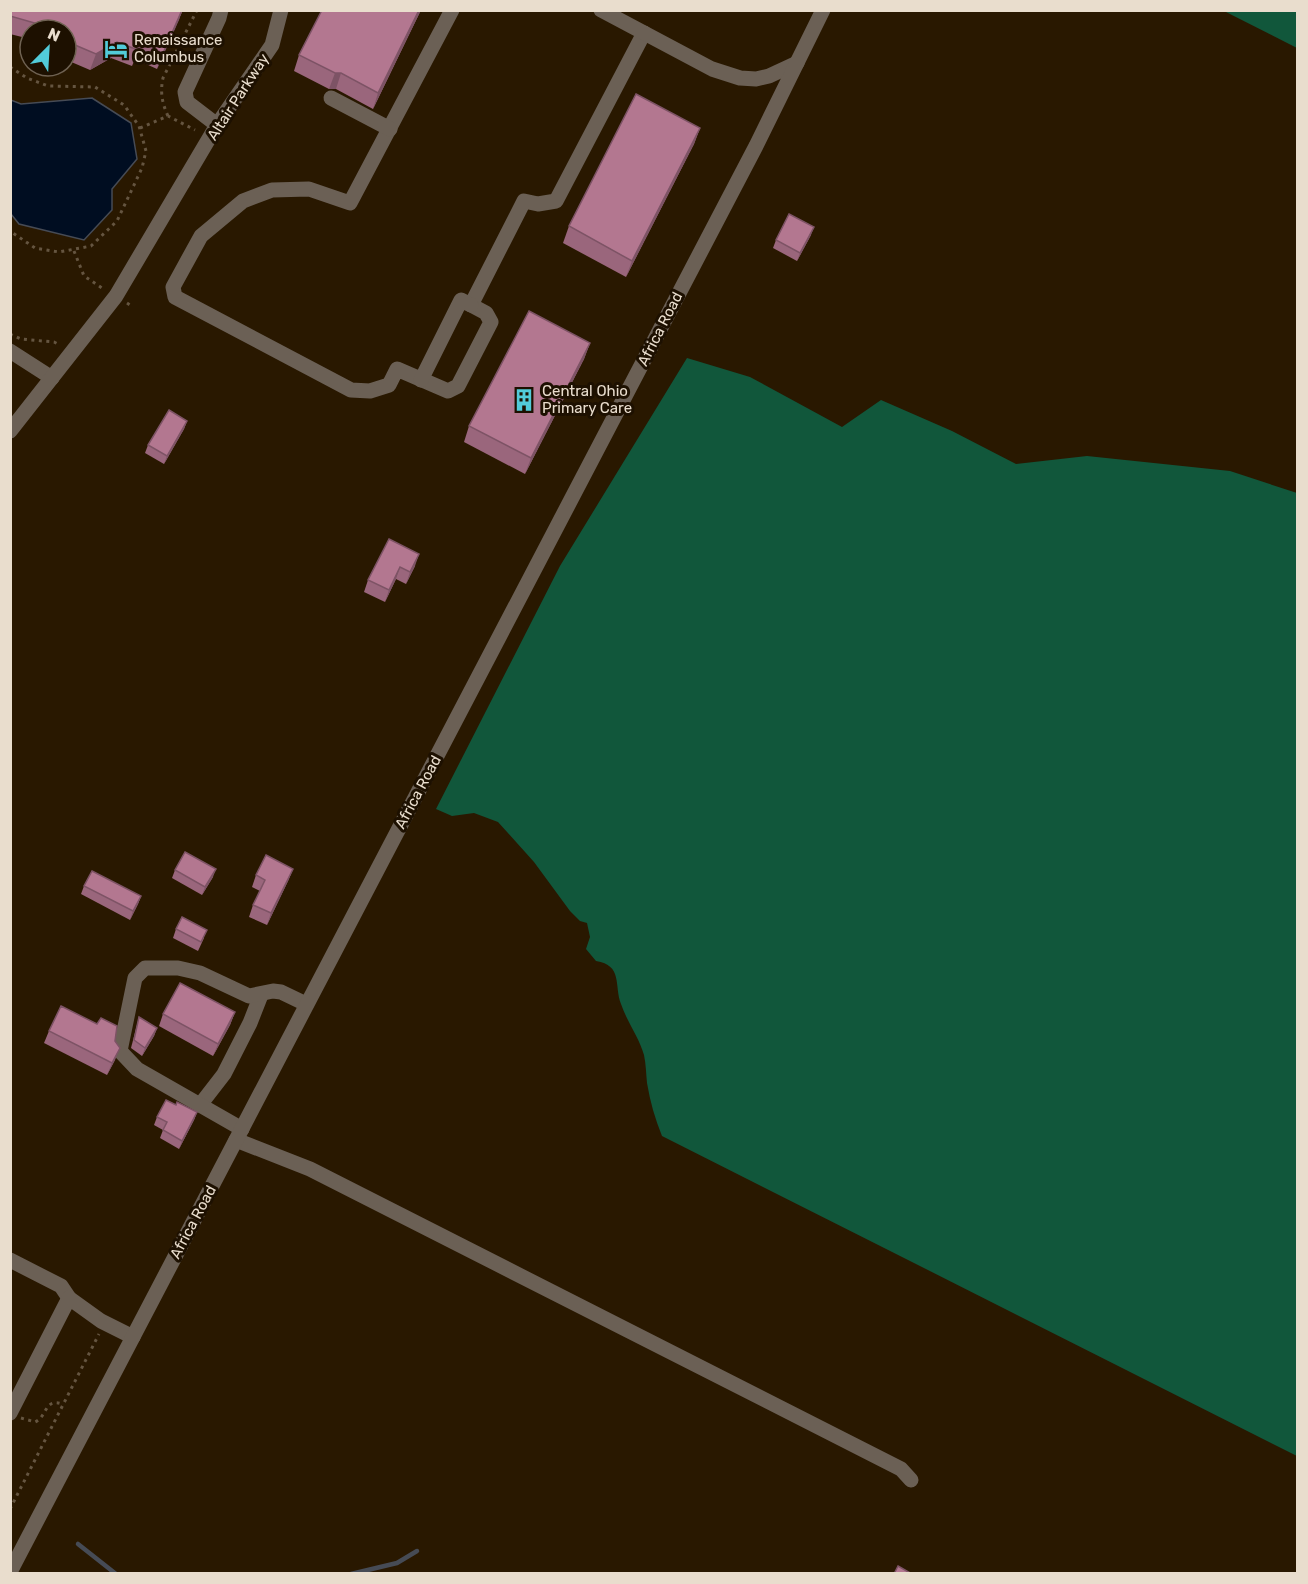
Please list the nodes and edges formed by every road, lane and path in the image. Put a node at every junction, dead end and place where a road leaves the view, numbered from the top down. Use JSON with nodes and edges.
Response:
{"nodes":[{"id":1,"x":197,"y":10,"type":"edge"},
{"id":2,"x":221,"y":10,"type":"edge"},
{"id":3,"x":281,"y":10,"type":"edge"},
{"id":4,"x":452,"y":10,"type":"edge"},
{"id":5,"x":601,"y":10,"type":"edge"},
{"id":6,"x":824,"y":10,"type":"edge"},
{"id":7,"x":644,"y":33,"type":"junction"},
{"id":8,"x":797,"y":63,"type":"junction"},
{"id":9,"x":10,"y":67,"type":"edge"},
{"id":10,"x":331,"y":99,"type":"dead end"},
{"id":11,"x":168,"y":116,"type":"junction"},
{"id":12,"x":218,"y":125,"type":"junction"},
{"id":13,"x":140,"y":128,"type":"junction"},
{"id":14,"x":390,"y":129,"type":"junction"},
{"id":15,"x":195,"y":130,"type":"dead end"},
{"id":16,"x":10,"y":231,"type":"edge"},
{"id":17,"x":74,"y":251,"type":"junction"},
{"id":18,"x":106,"y":291,"type":"dead end"},
{"id":19,"x":128,"y":303,"type":"dead end"},
{"id":20,"x":471,"y":305,"type":"junction"},
{"id":21,"x":133,"y":307,"type":"dead end"},
{"id":22,"x":10,"y":334,"type":"edge"},
{"id":23,"x":61,"y":346,"type":"dead end"},
{"id":24,"x":10,"y":351,"type":"edge"},
{"id":25,"x":52,"y":378,"type":"junction"},
{"id":26,"x":421,"y":380,"type":"junction"},
{"id":27,"x":10,"y":431,"type":"edge"},
{"id":28,"x":261,"y":995,"type":"junction"},
{"id":29,"x":306,"y":1004,"type":"junction"},
{"id":30,"x":200,"y":1105,"type":"junction"},
{"id":31,"x":239,"y":1134,"type":"junction"},
{"id":32,"x":10,"y":1260,"type":"edge"},
{"id":33,"x":69,"y":1298,"type":"junction"},
{"id":34,"x":104,"y":1323,"type":"junction"},
{"id":35,"x":133,"y":1337,"type":"junction"},
{"id":36,"x":62,"y":1404,"type":"junction"},
{"id":37,"x":14,"y":1415,"type":"edge"},
{"id":38,"x":911,"y":1480,"type":"dead end"},
{"id":39,"x":10,"y":1509,"type":"edge"},
{"id":40,"x":10,"y":1572,"type":"edge"}],
"edges":[{"from":1,"to":11,"type":"path"},
{"from":2,"to":12,"type":"street"},
{"from":3,"to":12,"type":"street","name":"Altair Parkway"},
{"from":4,"to":14,"type":"street"},
{"from":5,"to":7,"type":"street"},
{"from":6,"to":8,"type":"street","name":"Africa Road"},
{"from":7,"to":8,"type":"street"},
{"from":7,"to":20,"type":"street"},
{"from":8,"to":29,"type":"street","name":"Africa Road"},
{"from":9,"to":13,"type":"path"},
{"from":10,"to":14,"type":"street"},
{"from":11,"to":13,"type":"path"},
{"from":11,"to":15,"type":"path"},
{"from":12,"to":25,"type":"street","name":"Altair Parkway"},
{"from":13,"to":17,"type":"path"},
{"from":14,"to":26,"type":"street"},
{"from":16,"to":17,"type":"path"},
{"from":17,"to":18,"type":"path"},
{"from":19,"to":21,"type":"path"},
{"from":20,"to":26,"type":"street"},
{"from":20,"to":26,"type":"street"},
{"from":22,"to":23,"type":"path"},
{"from":24,"to":25,"type":"street"},
{"from":25,"to":27,"type":"street","name":"Altair Parkway"},
{"from":28,"to":29,"type":"street"},
{"from":28,"to":30,"type":"street"},
{"from":28,"to":30,"type":"street"},
{"from":29,"to":31,"type":"street","name":"Africa Road"},
{"from":30,"to":31,"type":"street"},
{"from":31,"to":35,"type":"street","name":"Africa Road"},
{"from":31,"to":38,"type":"street"},
{"from":32,"to":33,"type":"street"},
{"from":33,"to":34,"type":"street"},
{"from":33,"to":37,"type":"street"},
{"from":34,"to":35,"type":"street"},
{"from":34,"to":36,"type":"path"},
{"from":35,"to":40,"type":"street","name":"Africa Road"},
{"from":36,"to":37,"type":"path"},
{"from":36,"to":39,"type":"path"}]}
